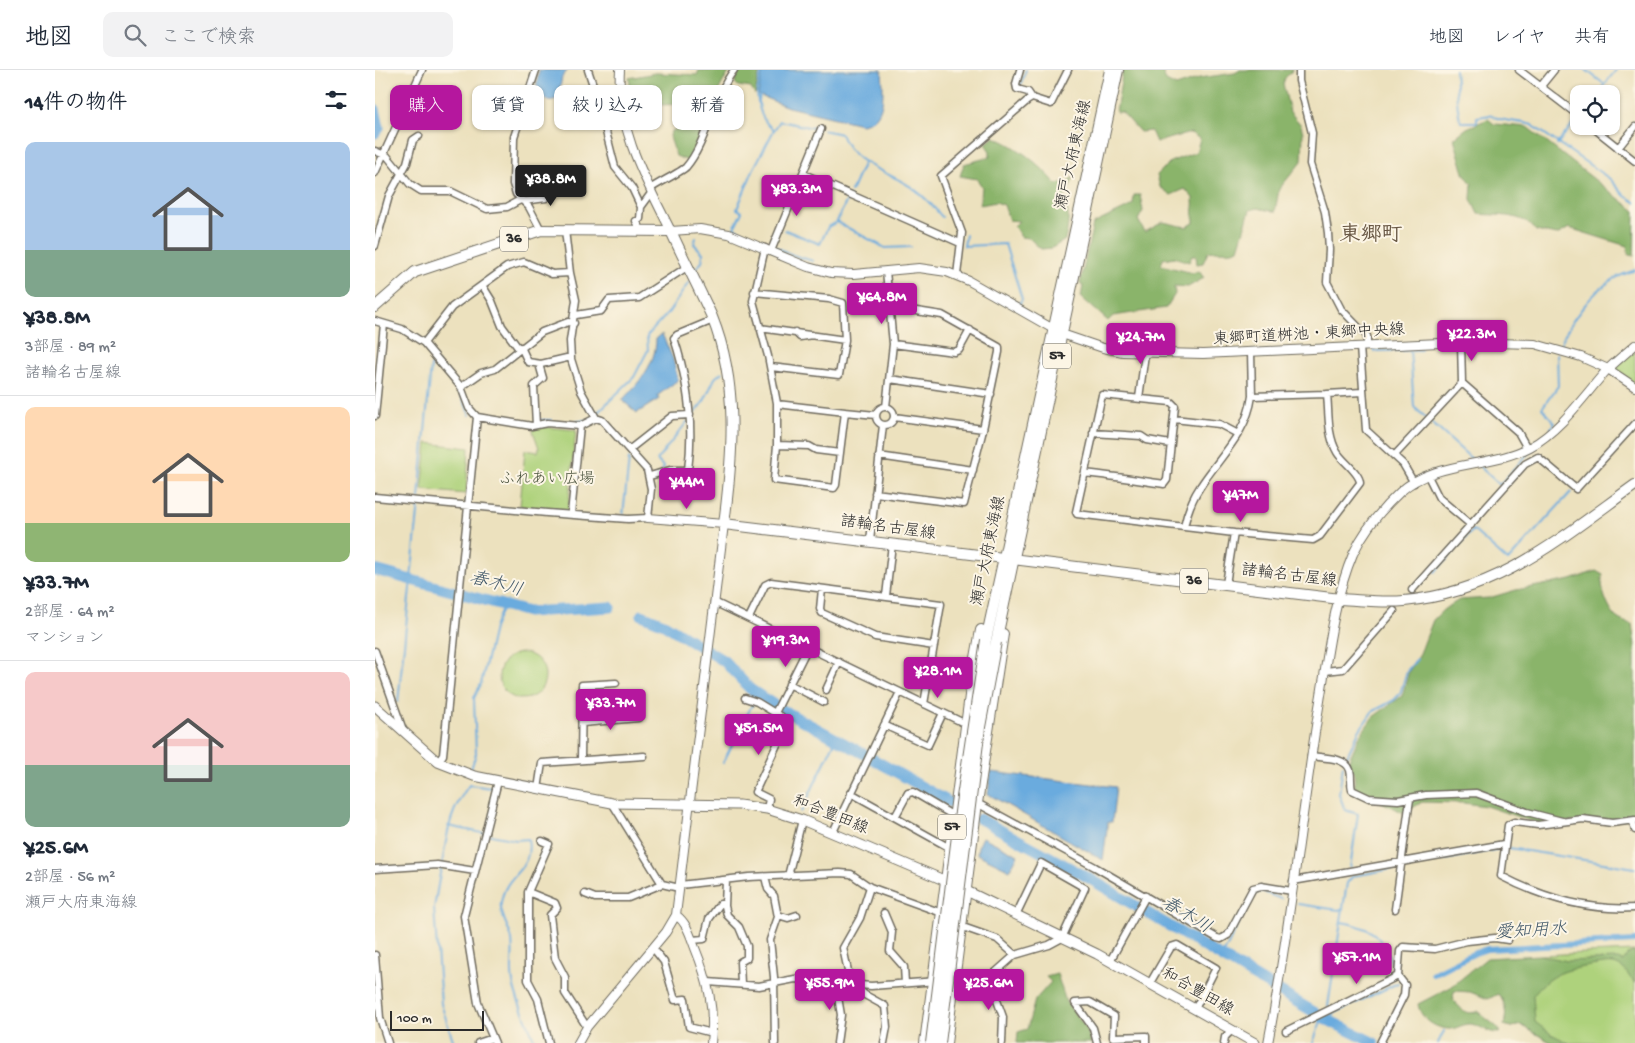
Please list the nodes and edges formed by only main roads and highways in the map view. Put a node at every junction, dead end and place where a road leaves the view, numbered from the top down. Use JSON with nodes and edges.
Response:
{"nodes":[{"id":1,"x":1109,"y":70,"type":"edge"},
{"id":2,"x":1118,"y":70,"type":"edge"},
{"id":3,"x":375,"y":307,"type":"edge"},
{"id":4,"x":1058,"y":332,"type":"junction"},
{"id":5,"x":1635,"y":485,"type":"edge"},
{"id":6,"x":1009,"y":558,"type":"junction"},
{"id":7,"x":997,"y":616,"type":"junction"},
{"id":8,"x":991,"y":641,"type":"junction"},
{"id":9,"x":376,"y":709,"type":"edge"},
{"id":10,"x":946,"y":881,"type":"junction"},
{"id":11,"x":965,"y":891,"type":"junction"},
{"id":12,"x":925,"y":1043,"type":"edge"},
{"id":13,"x":931,"y":1043,"type":"edge"},
{"id":14,"x":940,"y":1043,"type":"edge"},
{"id":15,"x":946,"y":1043,"type":"edge"},
{"id":16,"x":1255,"y":1043,"type":"edge"}],
"edges":[{"from":1,"to":4,"type":"main road","name":"瀬戸大府東海線","number":"57"},
{"from":2,"to":4,"type":"main road","name":"瀬戸大府東海線","number":"57"},
{"from":3,"to":6,"type":"main road","name":"諸輪名古屋線","number":"36"},
{"from":4,"to":6,"type":"main road","name":"瀬戸大府東海線","number":"57"},
{"from":5,"to":6,"type":"main road","name":"諸輪名古屋線","number":"36"},
{"from":6,"to":7,"type":"main road","name":"瀬戸大府東海線","number":"57"},
{"from":7,"to":8,"type":"main road","name":"瀬戸大府東海線","number":"57"},
{"from":7,"to":10,"type":"main road","number":"57"},
{"from":7,"to":11,"type":"main road","number":"57"},
{"from":8,"to":13,"type":"main road","name":"瀬戸大府東海線","number":"57","bridge":true},
{"from":8,"to":14,"type":"main road","name":"瀬戸大府東海線","number":"57","bridge":true},
{"from":9,"to":10,"type":"main road","name":"和合豊田線"},
{"from":10,"to":11,"type":"main road","name":"和合豊田線"},
{"from":10,"to":12,"type":"main road","number":"57"},
{"from":11,"to":15,"type":"main road","number":"57"},
{"from":11,"to":16,"type":"main road","name":"和合豊田線"}]}
